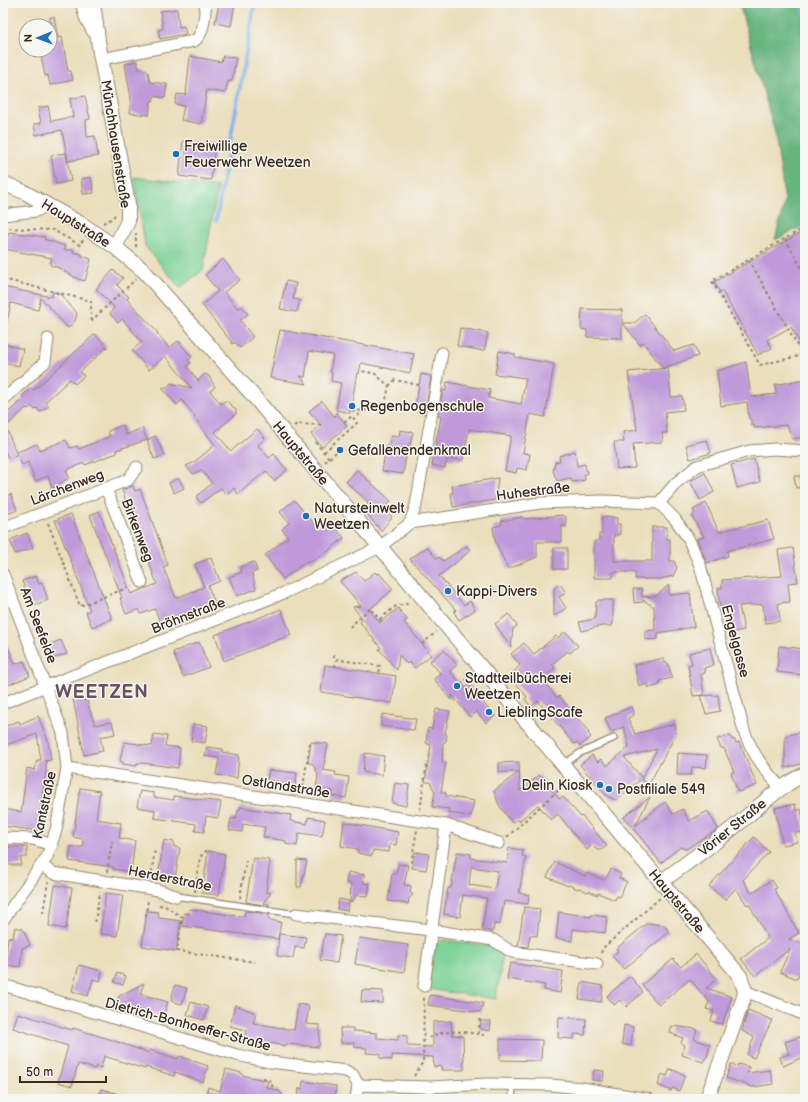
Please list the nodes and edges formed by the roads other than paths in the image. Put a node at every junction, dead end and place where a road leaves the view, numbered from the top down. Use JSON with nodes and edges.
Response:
{"nodes":[{"id":1,"x":83,"y":3,"type":"edge"},
{"id":2,"x":93,"y":3,"type":"edge"},
{"id":3,"x":206,"y":3,"type":"edge"},
{"id":4,"x":98,"y":38,"type":"junction"},
{"id":5,"x":102,"y":59,"type":"junction"},
{"id":6,"x":3,"y":183,"type":"edge"},
{"id":7,"x":48,"y":205,"type":"junction"},
{"id":8,"x":3,"y":215,"type":"edge"},
{"id":9,"x":115,"y":247,"type":"junction"},
{"id":10,"x":48,"y":339,"type":"dead end"},
{"id":11,"x":442,"y":353,"type":"dead end"},
{"id":12,"x":3,"y":400,"type":"edge"},
{"id":13,"x":805,"y":451,"type":"edge"},
{"id":14,"x":137,"y":467,"type":"dead end"},
{"id":15,"x":106,"y":488,"type":"junction"},
{"id":16,"x":659,"y":504,"type":"junction"},
{"id":17,"x":410,"y":523,"type":"junction"},
{"id":18,"x":3,"y":528,"type":"edge"},
{"id":19,"x":380,"y":547,"type":"junction"},
{"id":20,"x":3,"y":574,"type":"edge"},
{"id":21,"x":142,"y":582,"type":"road end"},
{"id":22,"x":46,"y":686,"type":"junction"},
{"id":23,"x":3,"y":702,"type":"edge"},
{"id":24,"x":614,"y":738,"type":"dead end"},
{"id":25,"x":562,"y":766,"type":"junction"},
{"id":26,"x":67,"y":768,"type":"junction"},
{"id":27,"x":805,"y":774,"type":"edge"},
{"id":28,"x":781,"y":788,"type":"junction"},
{"id":29,"x":446,"y":825,"type":"junction"},
{"id":30,"x":3,"y":838,"type":"edge"},
{"id":31,"x":499,"y":843,"type":"road end"},
{"id":32,"x":52,"y":845,"type":"junction"},
{"id":33,"x":46,"y":869,"type":"junction"},
{"id":34,"x":661,"y":882,"type":"junction"},
{"id":35,"x":176,"y":896,"type":"joint"},
{"id":36,"x":296,"y":914,"type":"joint"},
{"id":37,"x":3,"y":920,"type":"edge"},
{"id":38,"x":431,"y":930,"type":"junction"},
{"id":39,"x":597,"y":964,"type":"road end"},
{"id":40,"x":3,"y":985,"type":"edge"},
{"id":41,"x":424,"y":986,"type":"road end"},
{"id":42,"x":745,"y":991,"type":"junction"},
{"id":43,"x":805,"y":1015,"type":"edge"},
{"id":44,"x":513,"y":1084,"type":"junction"},
{"id":45,"x":358,"y":1085,"type":"junction"},
{"id":46,"x":356,"y":1099,"type":"edge"},
{"id":47,"x":512,"y":1099,"type":"edge"},
{"id":48,"x":648,"y":1099,"type":"edge"},
{"id":49,"x":707,"y":1099,"type":"edge"}],
"edges":[{"from":1,"to":4,"type":"street","name":"Münchhausenstraße"},
{"from":2,"to":4,"type":"street","name":"Münchhausenstraße"},
{"from":3,"to":5,"type":"street"},
{"from":4,"to":5,"type":"street","name":"Münchhausenstraße"},
{"from":5,"to":9,"type":"street","name":"Münchhausenstraße"},
{"from":6,"to":7,"type":"street","name":"Hauptstraße"},
{"from":7,"to":8,"type":"street"},
{"from":7,"to":9,"type":"street","name":"Hauptstraße"},
{"from":9,"to":19,"type":"street","name":"Hauptstraße"},
{"from":10,"to":12,"type":"street"},
{"from":11,"to":17,"type":"street"},
{"from":13,"to":16,"type":"street"},
{"from":14,"to":15,"type":"street","name":"Lärchenweg"},
{"from":15,"to":18,"type":"street","name":"Lärchenweg"},
{"from":15,"to":21,"type":"street","name":"Birkenweg"},
{"from":16,"to":17,"type":"street","name":"Huhestraße"},
{"from":16,"to":28,"type":"street","name":"Engelgasse"},
{"from":17,"to":19,"type":"street","name":"Huhestraße"},
{"from":19,"to":22,"type":"street","name":"Bröhnstraße"},
{"from":19,"to":25,"type":"street","name":"Hauptstraße"},
{"from":20,"to":22,"type":"street","name":"Am Seefelde"},
{"from":22,"to":23,"type":"street","name":"Bröhnstraße"},
{"from":22,"to":26,"type":"street","name":"Kantstraße"},
{"from":24,"to":25,"type":"lane"},
{"from":25,"to":34,"type":"street","name":"Hauptstraße"},
{"from":26,"to":29,"type":"street","name":"Ostlandstraße"},
{"from":26,"to":32,"type":"street","name":"Kantstraße"},
{"from":27,"to":28,"type":"street","name":"Vörier Straße"},
{"from":28,"to":34,"type":"street","name":"Vörier Straße"},
{"from":29,"to":31,"type":"street","name":"Ostlandstraße"},
{"from":29,"to":38,"type":"street"},
{"from":30,"to":32,"type":"street"},
{"from":32,"to":33,"type":"street","name":"Kantstraße"},
{"from":33,"to":35,"type":"street","name":"Herderstraße"},
{"from":33,"to":37,"type":"street","name":"Kantstraße"},
{"from":34,"to":42,"type":"street","name":"Hauptstraße"},
{"from":35,"to":36,"type":"lane","name":"Herderstraße"},
{"from":36,"to":38,"type":"street"},
{"from":38,"to":39,"type":"street"},
{"from":38,"to":41,"type":"street"},
{"from":40,"to":45,"type":"street","name":"Dietrich-Bonhoeffer-Straße"},
{"from":42,"to":43,"type":"street"},
{"from":42,"to":49,"type":"street"},
{"from":44,"to":45,"type":"street"},
{"from":44,"to":47,"type":"lane"},
{"from":44,"to":48,"type":"street"},
{"from":45,"to":46,"type":"street"}]}
